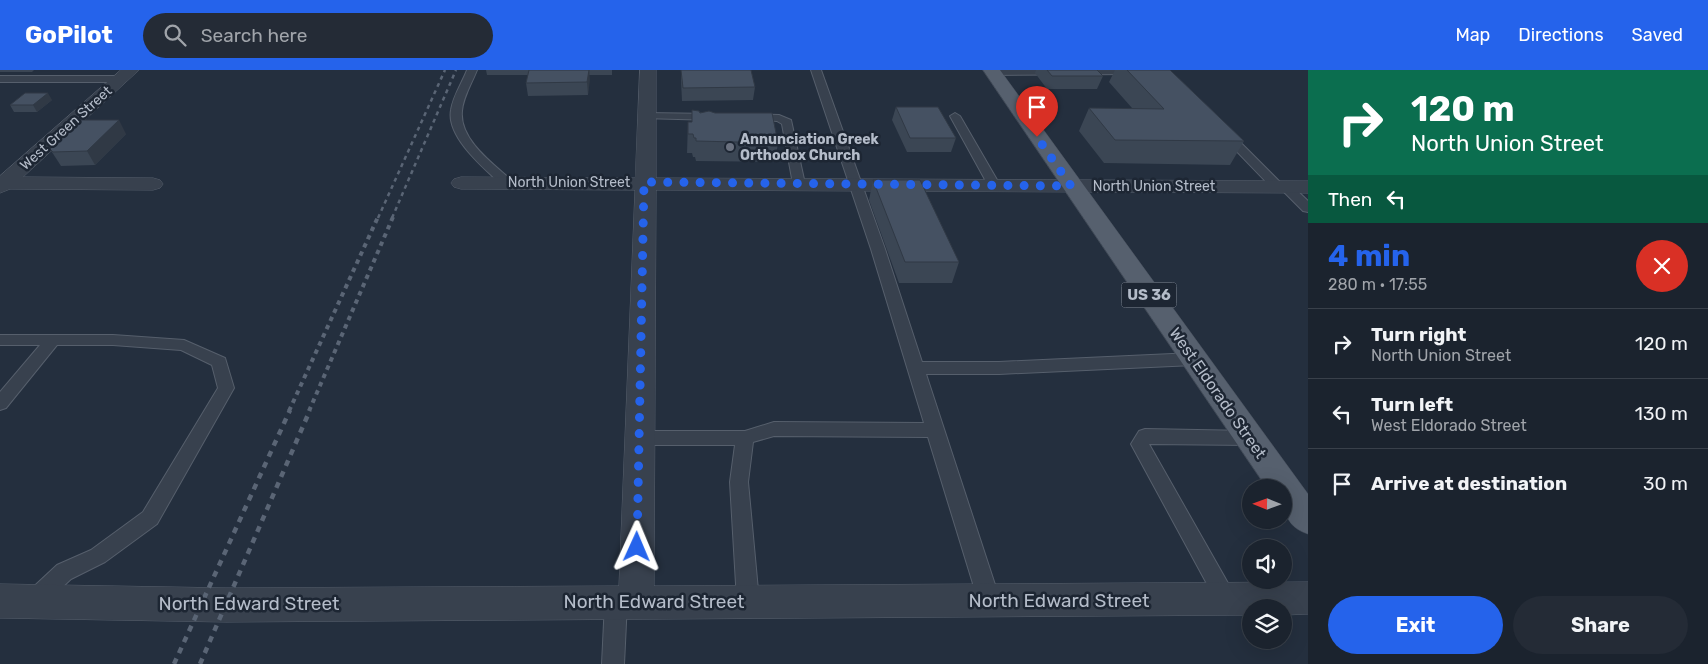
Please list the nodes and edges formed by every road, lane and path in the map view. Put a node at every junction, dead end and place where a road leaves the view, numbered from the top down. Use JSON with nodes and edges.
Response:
{"nodes":[{"id":1,"x":472,"y":70,"type":"edge"},
{"id":2,"x":648,"y":70,"type":"edge"},
{"id":3,"x":816,"y":70,"type":"edge"},
{"id":4,"x":991,"y":71,"type":"edge"},
{"id":5,"x":1146,"y":71,"type":"edge"},
{"id":6,"x":126,"y":75,"type":"edge"},
{"id":7,"x":0,"y":79,"type":"edge"},
{"id":8,"x":646,"y":116,"type":"junction"},
{"id":9,"x":955,"y":116,"type":"dead end"},
{"id":10,"x":722,"y":117,"type":"edge"},
{"id":11,"x":741,"y":117,"type":"edge"},
{"id":12,"x":1218,"y":126,"type":"edge"},
{"id":13,"x":460,"y":182,"type":"dead end"},
{"id":14,"x":506,"y":182,"type":"junction"},
{"id":15,"x":644,"y":182,"type":"junction"},
{"id":16,"x":2,"y":184,"type":"edge"},
{"id":17,"x":153,"y":184,"type":"dead end"},
{"id":18,"x":800,"y":184,"type":"junction"},
{"id":19,"x":854,"y":184,"type":"junction"},
{"id":20,"x":994,"y":185,"type":"junction"},
{"id":21,"x":1071,"y":186,"type":"junction"},
{"id":22,"x":1282,"y":187,"type":"junction"},
{"id":23,"x":1308,"y":187,"type":"edge"},
{"id":24,"x":1308,"y":208,"type":"edge"},
{"id":25,"x":0,"y":340,"type":"edge"},
{"id":26,"x":53,"y":340,"type":"junction"},
{"id":27,"x":1194,"y":359,"type":"junction"},
{"id":28,"x":916,"y":368,"type":"junction"},
{"id":29,"x":0,"y":404,"type":"edge"},
{"id":30,"x":936,"y":430,"type":"junction"},
{"id":31,"x":639,"y":438,"type":"junction"},
{"id":32,"x":745,"y":438,"type":"junction"},
{"id":33,"x":1250,"y":438,"type":"junction"},
{"id":34,"x":1308,"y":520,"type":"edge"},
{"id":35,"x":1308,"y":598,"type":"edge"},
{"id":36,"x":1226,"y":599,"type":"junction"},
{"id":37,"x":989,"y":600,"type":"junction"},
{"id":38,"x":16,"y":601,"type":"edge"},
{"id":39,"x":626,"y":601,"type":"junction"},
{"id":40,"x":748,"y":601,"type":"junction"},
{"id":41,"x":613,"y":664,"type":"edge"}],
"edges":[{"from":1,"to":14,"type":"lane"},
{"from":2,"to":8,"type":"street"},
{"from":3,"to":19,"type":"lane"},
{"from":4,"to":5,"type":"lane"},
{"from":4,"to":21,"type":"main road","name":"West Eldorado Street","number":"US 36"},
{"from":6,"to":7,"type":"lane"},
{"from":6,"to":16,"type":"street","name":"West Green Street"},
{"from":8,"to":10,"type":"lane"},
{"from":8,"to":15,"type":"street"},
{"from":9,"to":20,"type":"lane"},
{"from":11,"to":18,"type":"lane"},
{"from":12,"to":22,"type":"lane"},
{"from":13,"to":14,"type":"street","name":"North Union Street"},
{"from":14,"to":15,"type":"street","name":"North Union Street"},
{"from":15,"to":18,"type":"street","name":"North Union Street"},
{"from":15,"to":31,"type":"street"},
{"from":16,"to":17,"type":"street"},
{"from":18,"to":19,"type":"street","name":"North Union Street"},
{"from":19,"to":20,"type":"street","name":"North Union Street"},
{"from":19,"to":28,"type":"lane"},
{"from":20,"to":21,"type":"street","name":"North Union Street"},
{"from":21,"to":22,"type":"street","name":"North Union Street"},
{"from":21,"to":27,"type":"main road","name":"West Eldorado Street","number":"US 36"},
{"from":22,"to":23,"type":"street","name":"North Union Street"},
{"from":22,"to":24,"type":"lane"},
{"from":25,"to":26,"type":"lane"},
{"from":26,"to":29,"type":"lane"},
{"from":26,"to":38,"type":"lane"},
{"from":27,"to":28,"type":"lane"},
{"from":27,"to":33,"type":"main road","name":"West Eldorado Street","number":"US 36"},
{"from":28,"to":30,"type":"lane"},
{"from":30,"to":32,"type":"lane"},
{"from":30,"to":37,"type":"lane"},
{"from":31,"to":32,"type":"lane"},
{"from":31,"to":39,"type":"street"},
{"from":32,"to":40,"type":"lane"},
{"from":33,"to":34,"type":"main road","name":"West Eldorado Street","number":"US 36"},
{"from":33,"to":36,"type":"lane"},
{"from":35,"to":36,"type":"street","name":"North Edward Street"},
{"from":36,"to":37,"type":"street","name":"North Edward Street"},
{"from":37,"to":40,"type":"street","name":"North Edward Street"},
{"from":38,"to":39,"type":"street","name":"North Edward Street"},
{"from":39,"to":40,"type":"street","name":"North Edward Street"},
{"from":39,"to":41,"type":"lane"}]}
